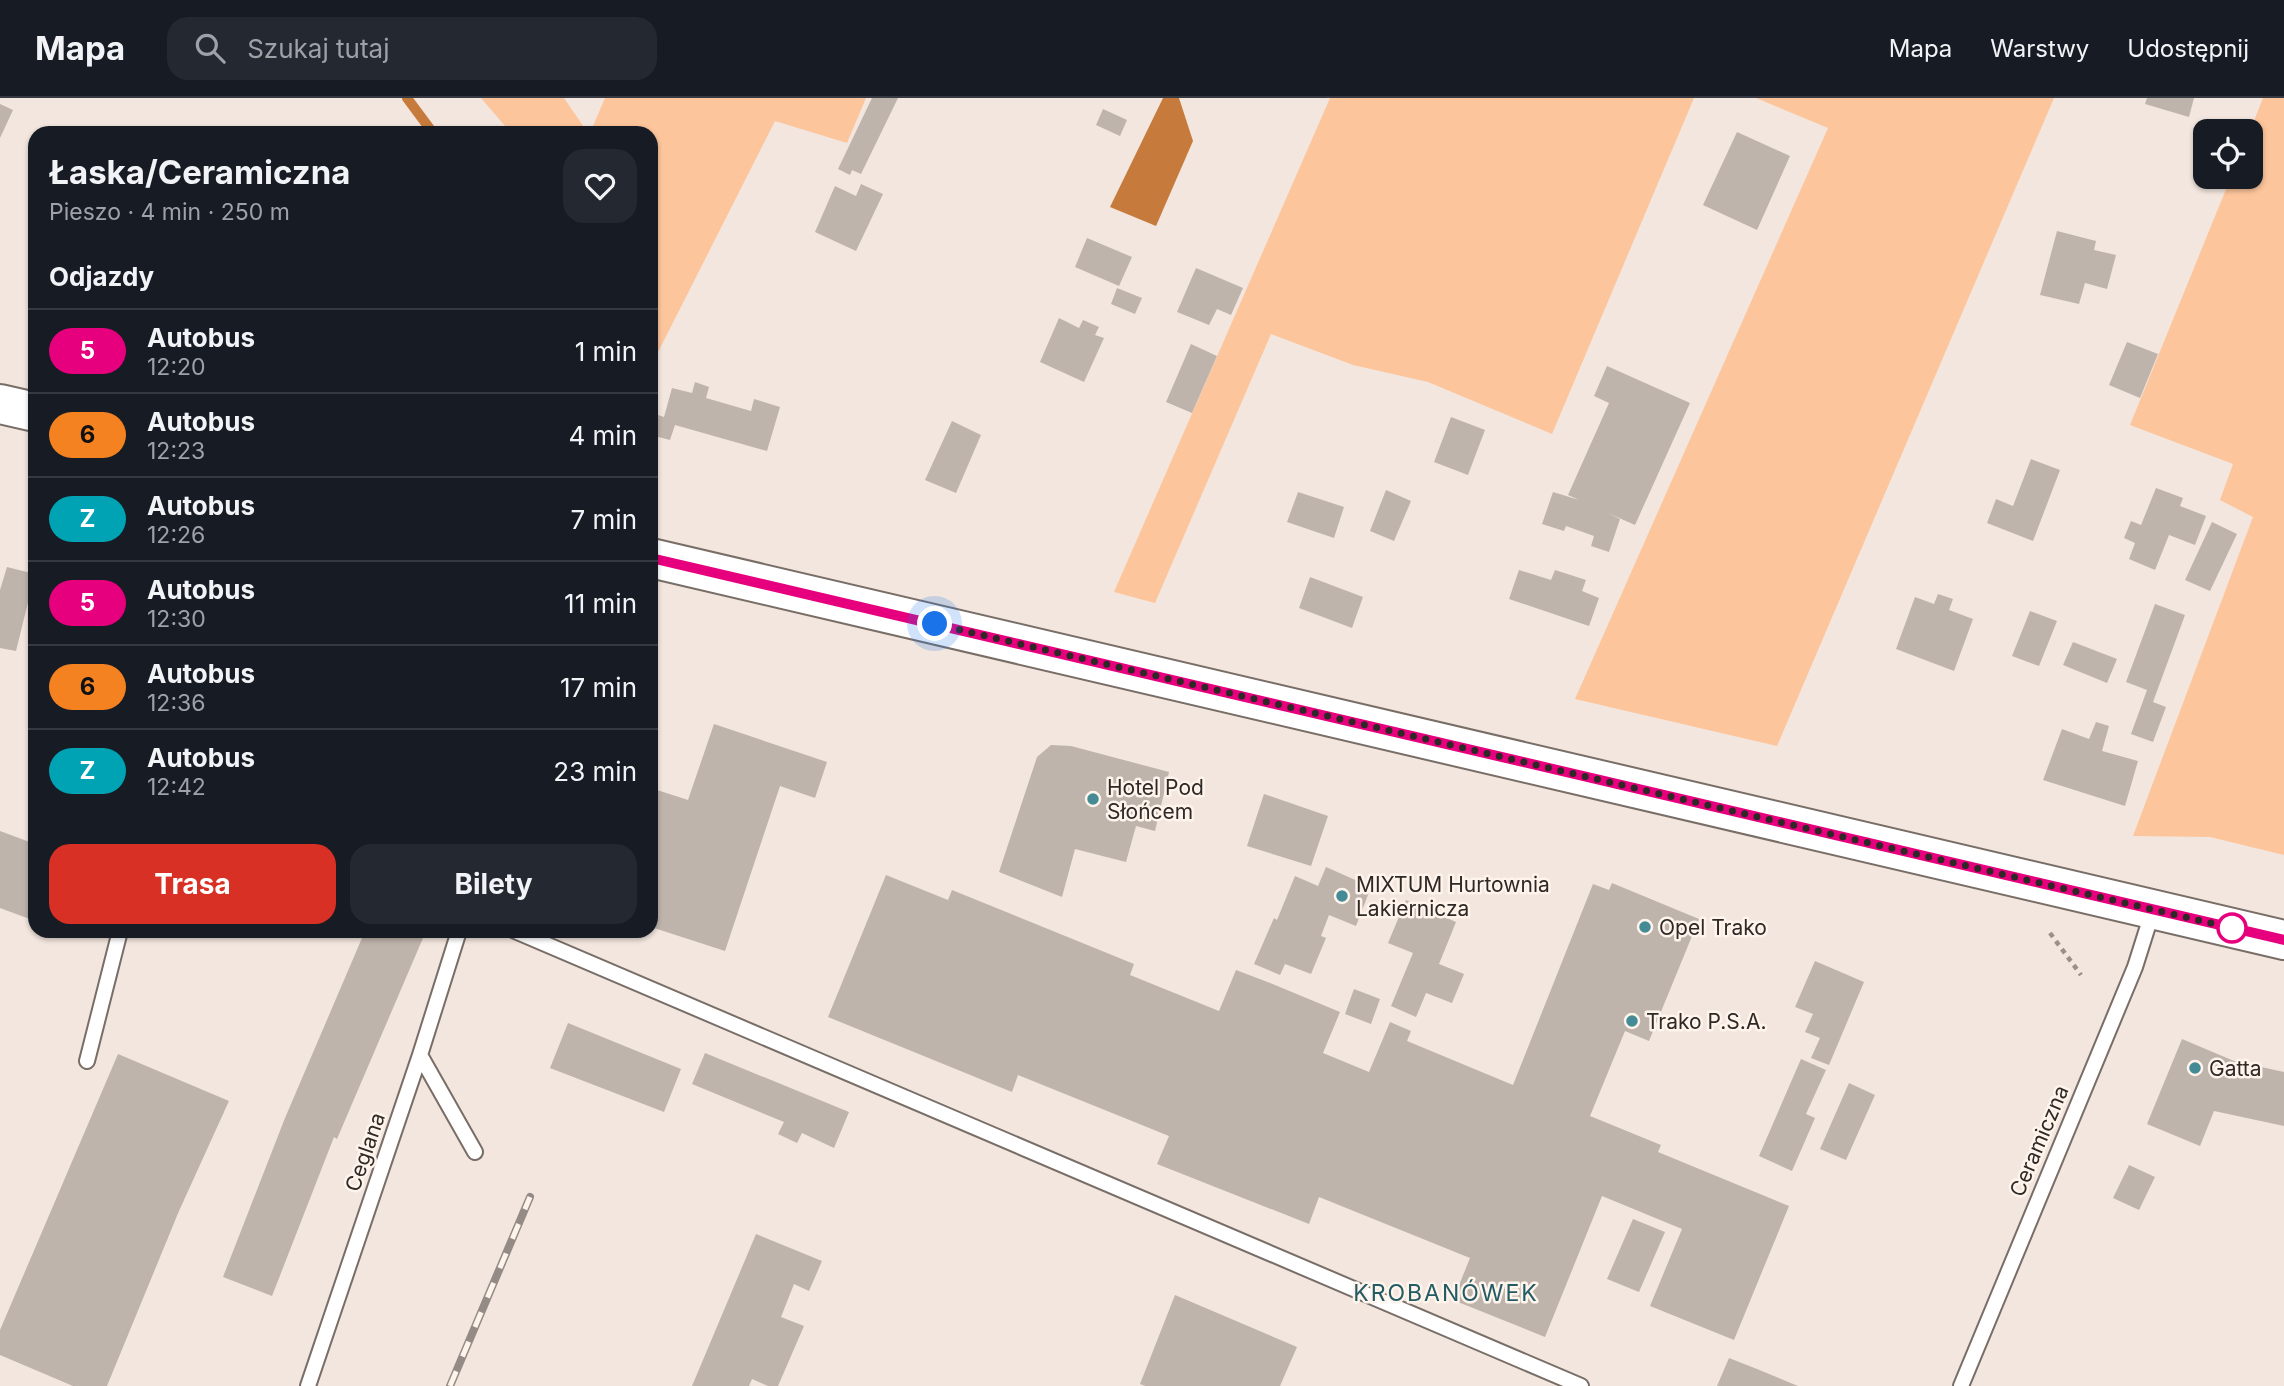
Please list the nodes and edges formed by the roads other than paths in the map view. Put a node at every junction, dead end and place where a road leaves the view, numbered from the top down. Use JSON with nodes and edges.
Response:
{"nodes":[{"id":1,"x":0,"y":404,"type":"edge"},
{"id":2,"x":28,"y":410,"type":"edge"},
{"id":3,"x":658,"y":560,"type":"edge"},
{"id":4,"x":2153,"y":910,"type":"junction"},
{"id":5,"x":118,"y":938,"type":"edge"},
{"id":6,"x":457,"y":938,"type":"edge"},
{"id":7,"x":531,"y":938,"type":"edge"},
{"id":8,"x":2284,"y":940,"type":"edge"},
{"id":9,"x":420,"y":1055,"type":"junction"},
{"id":10,"x":87,"y":1061,"type":"dead end"},
{"id":11,"x":475,"y":1152,"type":"dead end"},
{"id":12,"x":308,"y":1386,"type":"edge"},
{"id":13,"x":1581,"y":1386,"type":"edge"},
{"id":14,"x":1961,"y":1386,"type":"edge"}],
"edges":[{"from":1,"to":2,"type":"main road"},
{"from":3,"to":4,"type":"main road"},
{"from":4,"to":8,"type":"main road"},
{"from":4,"to":14,"type":"lane","name":"Ceramiczna"},
{"from":5,"to":10,"type":"lane"},
{"from":6,"to":9,"type":"lane","name":"Ceglana"},
{"from":7,"to":13,"type":"lane"},
{"from":9,"to":11,"type":"lane"},
{"from":9,"to":12,"type":"lane","name":"Ceglana"}]}
